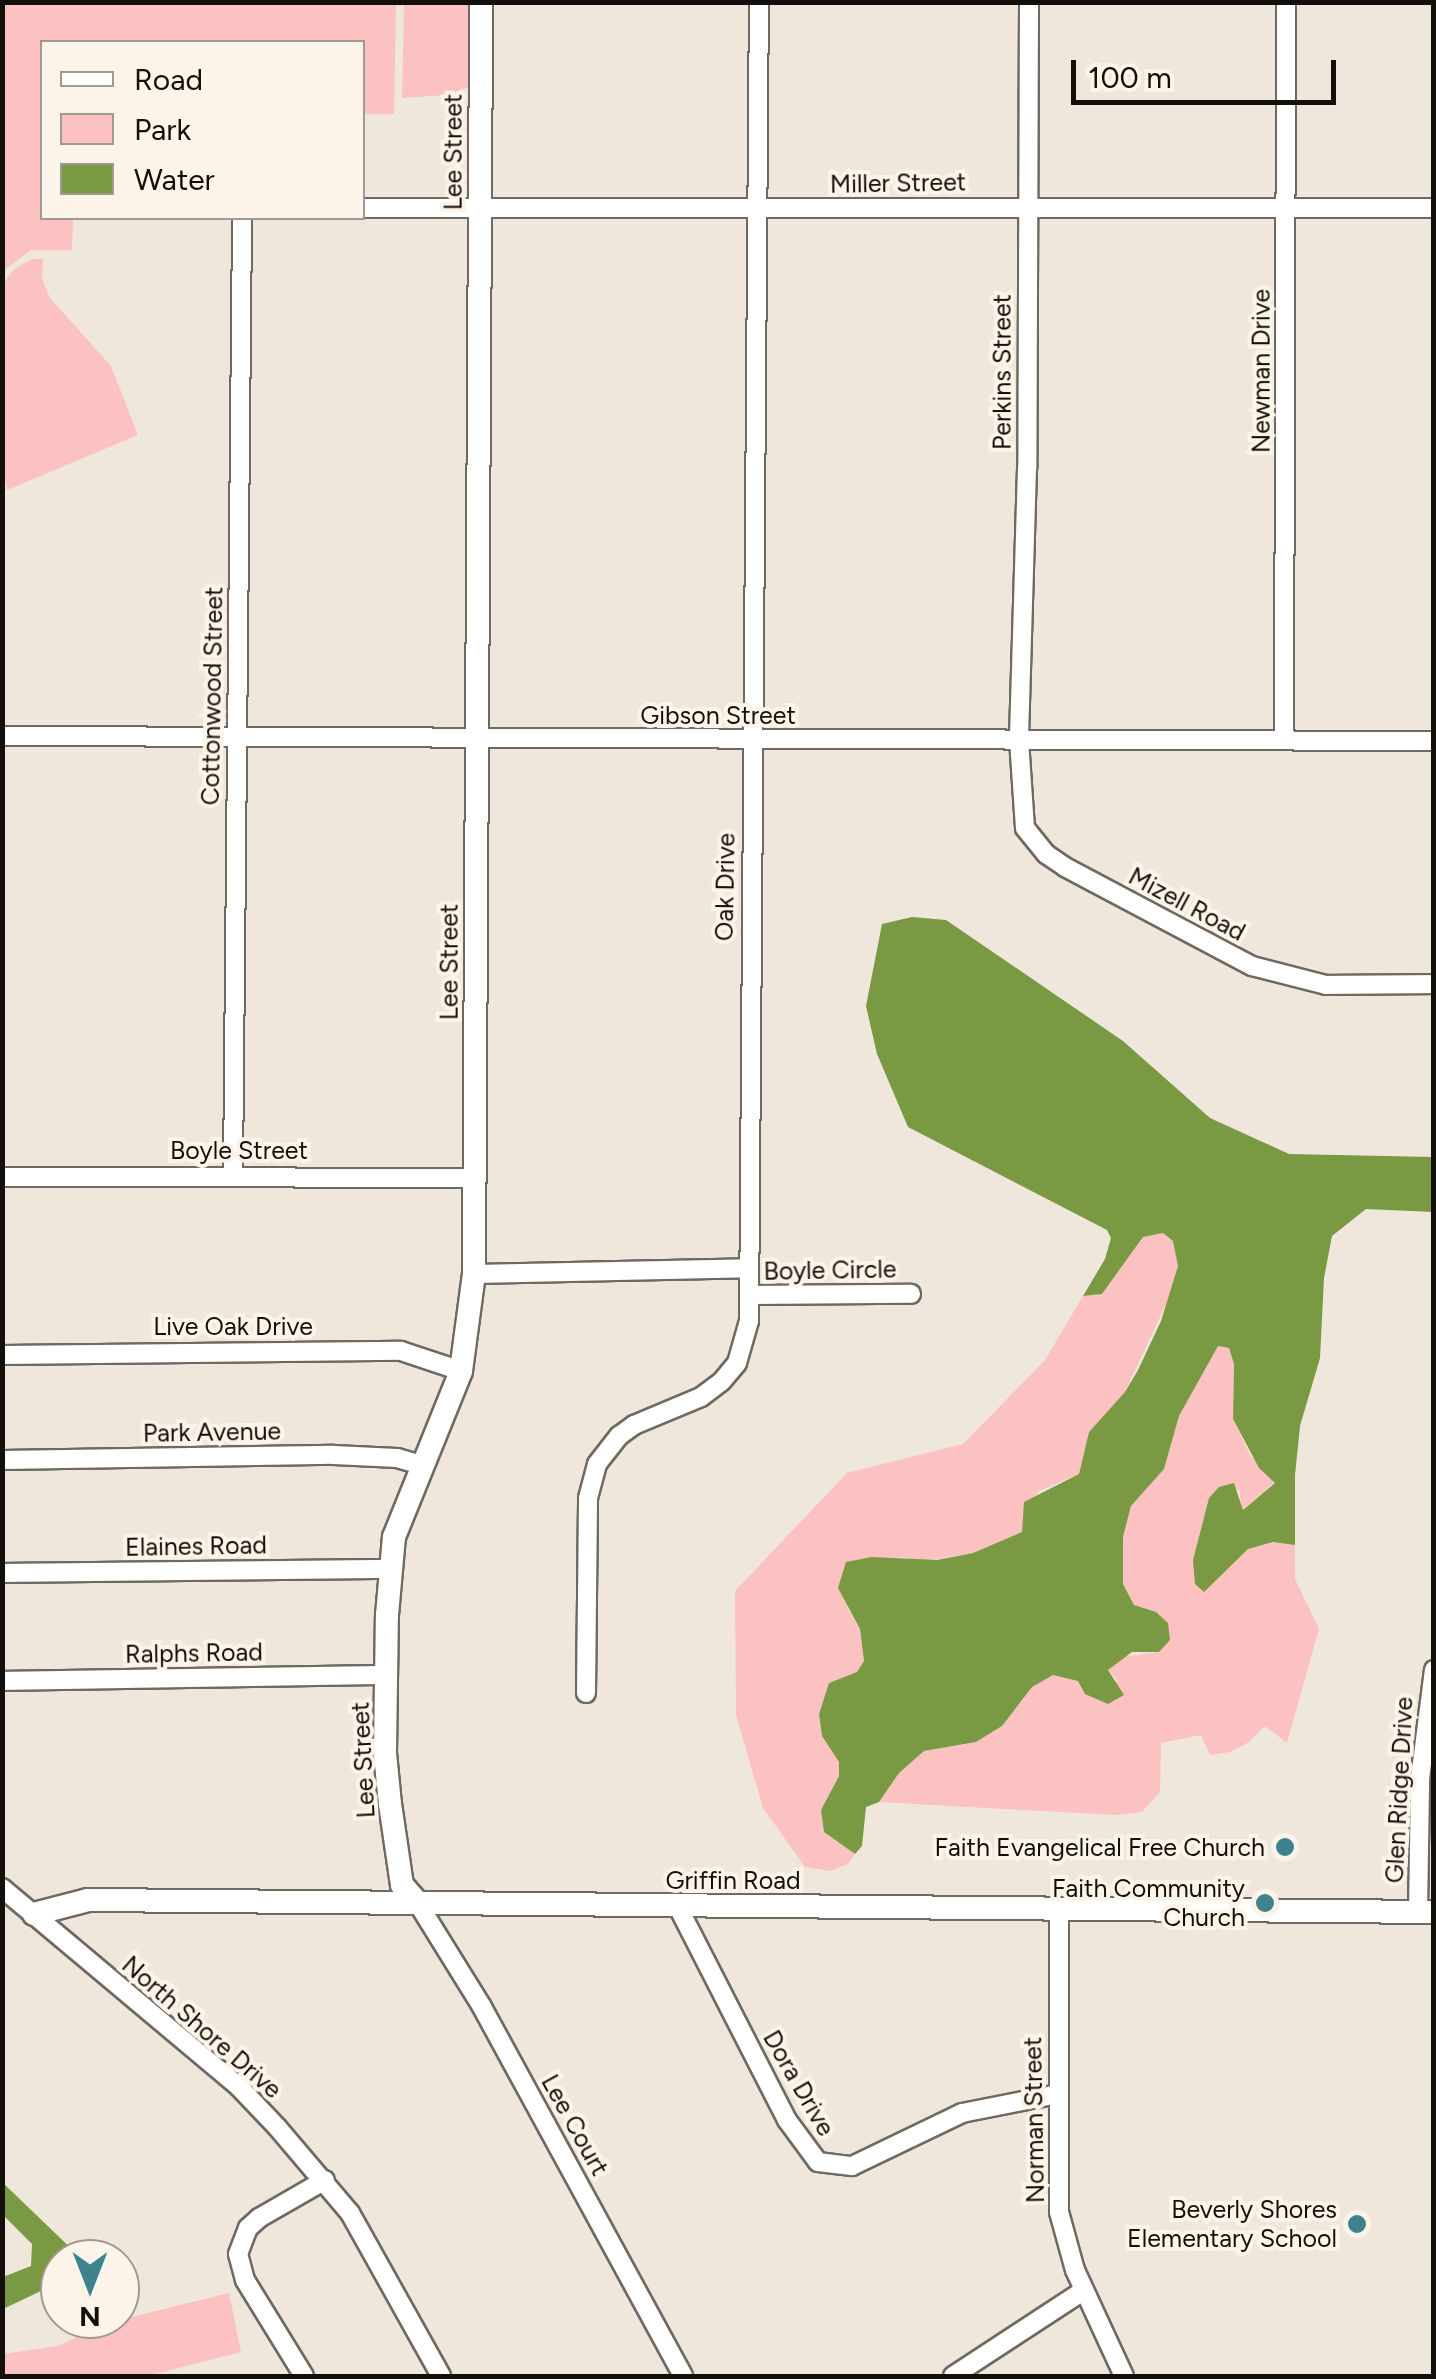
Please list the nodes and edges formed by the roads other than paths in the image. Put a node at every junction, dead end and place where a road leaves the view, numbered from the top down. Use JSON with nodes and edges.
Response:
{"nodes":[{"id":1,"x":481,"y":2,"type":"edge"},
{"id":2,"x":758,"y":2,"type":"edge"},
{"id":3,"x":1029,"y":2,"type":"edge"},
{"id":4,"x":1286,"y":2,"type":"edge"},
{"id":5,"x":1026,"y":206,"type":"junction"},
{"id":6,"x":1287,"y":206,"type":"junction"},
{"id":7,"x":365,"y":208,"type":"edge"},
{"id":8,"x":1434,"y":208,"type":"edge"},
{"id":9,"x":480,"y":209,"type":"junction"},
{"id":10,"x":755,"y":210,"type":"junction"},
{"id":11,"x":242,"y":220,"type":"edge"},
{"id":12,"x":2,"y":736,"type":"edge"},
{"id":13,"x":235,"y":738,"type":"junction"},
{"id":14,"x":477,"y":740,"type":"junction"},
{"id":15,"x":752,"y":740,"type":"junction"},
{"id":16,"x":1019,"y":740,"type":"junction"},
{"id":17,"x":1284,"y":740,"type":"junction"},
{"id":18,"x":1434,"y":741,"type":"edge"},
{"id":19,"x":1434,"y":984,"type":"edge"},
{"id":20,"x":233,"y":1174,"type":"junction"},
{"id":21,"x":2,"y":1176,"type":"edge"},
{"id":22,"x":475,"y":1178,"type":"junction"},
{"id":23,"x":749,"y":1268,"type":"junction"},
{"id":24,"x":474,"y":1274,"type":"junction"},
{"id":25,"x":911,"y":1294,"type":"dead end"},
{"id":26,"x":749,"y":1296,"type":"junction"},
{"id":27,"x":2,"y":1354,"type":"edge"},
{"id":28,"x":460,"y":1371,"type":"junction"},
{"id":29,"x":2,"y":1460,"type":"edge"},
{"id":30,"x":421,"y":1465,"type":"junction"},
{"id":31,"x":391,"y":1568,"type":"junction"},
{"id":32,"x":2,"y":1574,"type":"edge"},
{"id":33,"x":1433,"y":1674,"type":"edge"},
{"id":34,"x":386,"y":1675,"type":"junction"},
{"id":35,"x":2,"y":1680,"type":"edge"},
{"id":36,"x":586,"y":1693,"type":"dead end"},
{"id":37,"x":2,"y":1888,"type":"edge"},
{"id":38,"x":417,"y":1902,"type":"junction"},
{"id":39,"x":678,"y":1907,"type":"junction"},
{"id":40,"x":1059,"y":1910,"type":"junction"},
{"id":41,"x":1426,"y":1912,"type":"edge"},
{"id":42,"x":34,"y":1914,"type":"junction"},
{"id":43,"x":1058,"y":2094,"type":"junction"},
{"id":44,"x":325,"y":2180,"type":"junction"},
{"id":45,"x":1083,"y":2290,"type":"junction"},
{"id":46,"x":304,"y":2376,"type":"edge"},
{"id":47,"x":441,"y":2376,"type":"edge"},
{"id":48,"x":683,"y":2376,"type":"edge"},
{"id":49,"x":953,"y":2376,"type":"edge"},
{"id":50,"x":1124,"y":2376,"type":"edge"}],
"edges":[{"from":1,"to":9,"type":"street","name":"Lee Street"},
{"from":2,"to":10,"type":"street","name":"Oak Drive"},
{"from":3,"to":5,"type":"street","name":"Perkins Street"},
{"from":4,"to":6,"type":"street","name":"Newman Drive"},
{"from":5,"to":6,"type":"street","name":"Miller Street"},
{"from":5,"to":10,"type":"street","name":"Miller Street"},
{"from":5,"to":16,"type":"street","name":"Perkins Street"},
{"from":6,"to":8,"type":"street","name":"Miller Street"},
{"from":6,"to":17,"type":"street","name":"Newman Drive"},
{"from":7,"to":9,"type":"street","name":"Miller Street"},
{"from":9,"to":10,"type":"street","name":"Miller Street"},
{"from":9,"to":14,"type":"street","name":"Lee Street"},
{"from":10,"to":15,"type":"street","name":"Oak Drive"},
{"from":11,"to":13,"type":"street","name":"Cottonwood Street"},
{"from":12,"to":13,"type":"street","name":"Gibson Street"},
{"from":13,"to":14,"type":"street","name":"Gibson Street"},
{"from":13,"to":20,"type":"street","name":"Cottonwood Street"},
{"from":14,"to":15,"type":"street","name":"Gibson Street"},
{"from":14,"to":22,"type":"street","name":"Lee Street"},
{"from":15,"to":16,"type":"street","name":"Gibson Street"},
{"from":15,"to":23,"type":"street","name":"Oak Drive"},
{"from":16,"to":17,"type":"street","name":"Gibson Street"},
{"from":16,"to":19,"type":"street","name":"Mizell Road"},
{"from":17,"to":18,"type":"street","name":"Gibson Street"},
{"from":20,"to":21,"type":"street","name":"Boyle Street"},
{"from":20,"to":22,"type":"street","name":"Boyle Street"},
{"from":22,"to":24,"type":"street","name":"Lee Street"},
{"from":23,"to":24,"type":"street"},
{"from":23,"to":26,"type":"street","name":"Oak Drive"},
{"from":24,"to":28,"type":"street","name":"Lee Street"},
{"from":25,"to":26,"type":"street","name":"Boyle Circle"},
{"from":26,"to":36,"type":"street","name":"Oak Drive"},
{"from":27,"to":28,"type":"street","name":"Live Oak Drive"},
{"from":28,"to":30,"type":"street","name":"Lee Street"},
{"from":29,"to":30,"type":"street","name":"Park Avenue"},
{"from":30,"to":31,"type":"street","name":"Lee Street"},
{"from":31,"to":32,"type":"street","name":"Elaines Road"},
{"from":31,"to":34,"type":"street","name":"Lee Street"},
{"from":33,"to":41,"type":"street","name":"Glen Ridge Drive"},
{"from":34,"to":35,"type":"street","name":"Ralphs Road"},
{"from":34,"to":38,"type":"street","name":"Lee Street"},
{"from":37,"to":42,"type":"street","name":"North Shore Drive"},
{"from":38,"to":39,"type":"street","name":"Griffin Road"},
{"from":38,"to":42,"type":"street","name":"Griffin Road"},
{"from":38,"to":48,"type":"street","name":"Lee Court"},
{"from":39,"to":40,"type":"street","name":"Griffin Road"},
{"from":39,"to":43,"type":"street","name":"Dora Drive"},
{"from":40,"to":41,"type":"street","name":"Griffin Road"},
{"from":40,"to":43,"type":"street","name":"Norman Street"},
{"from":42,"to":44,"type":"street","name":"North Shore Drive"},
{"from":43,"to":45,"type":"street","name":"Norman Street"},
{"from":44,"to":46,"type":"street"},
{"from":44,"to":47,"type":"street","name":"North Shore Drive"},
{"from":45,"to":49,"type":"street"},
{"from":45,"to":50,"type":"street","name":"Norman Street"}]}
